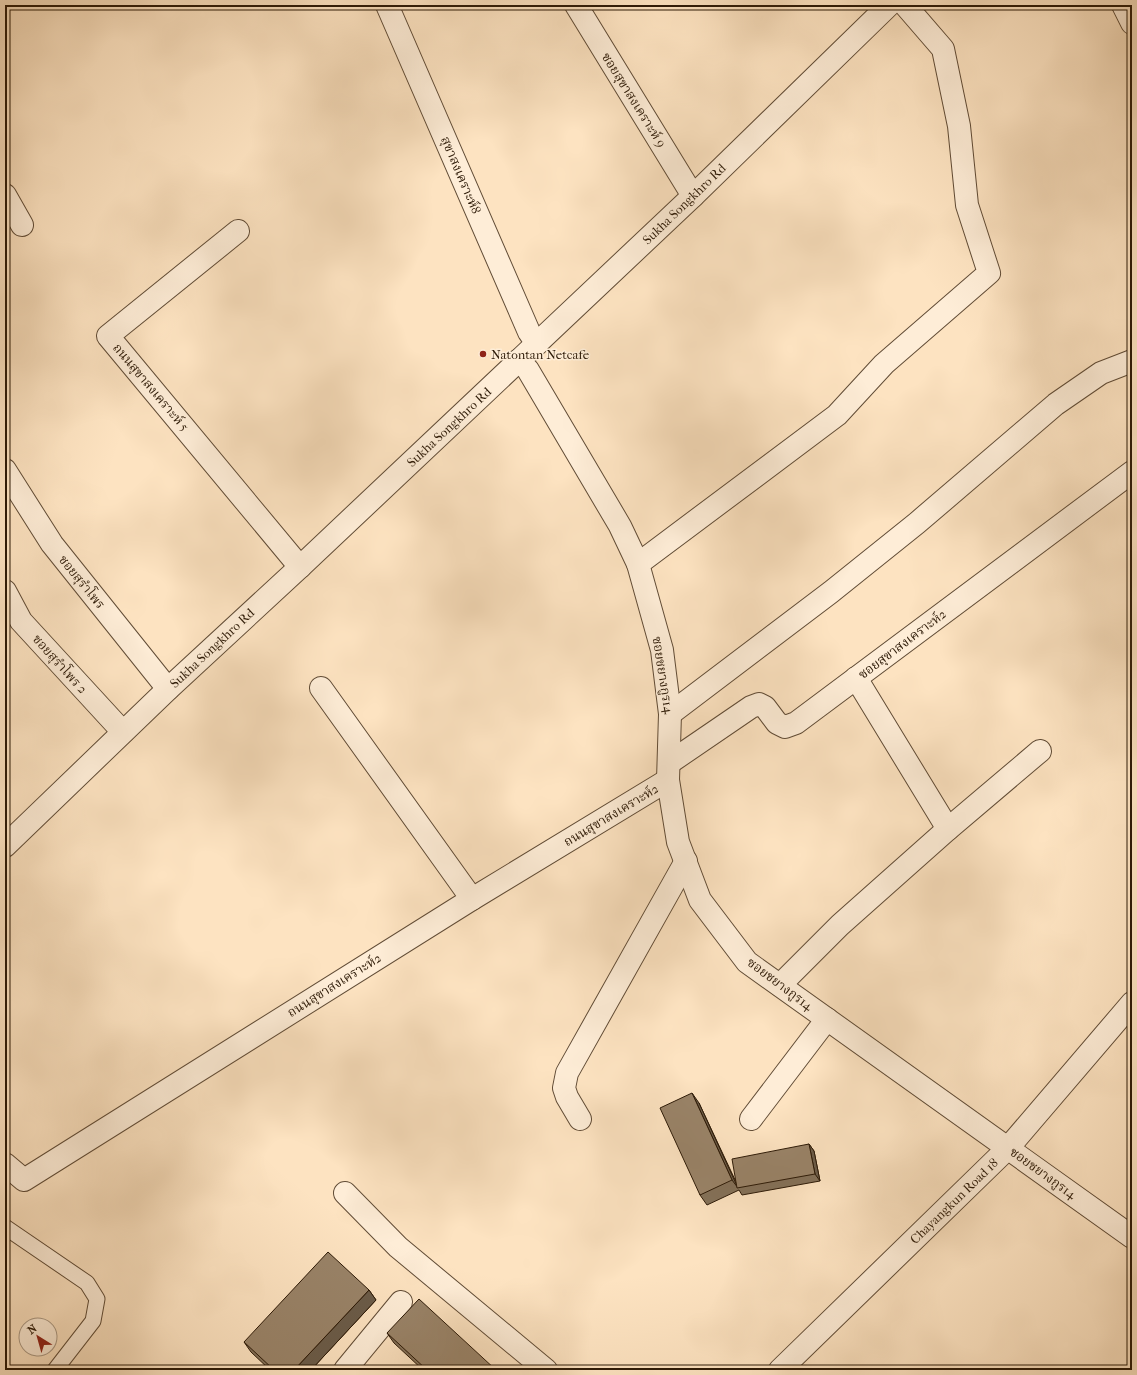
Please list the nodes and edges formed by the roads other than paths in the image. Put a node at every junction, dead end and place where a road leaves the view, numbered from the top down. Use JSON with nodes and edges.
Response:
{"nodes":[{"id":1,"x":387,"y":5,"type":"edge"},
{"id":2,"x":576,"y":5,"type":"edge"},
{"id":3,"x":889,"y":5,"type":"edge"},
{"id":4,"x":905,"y":5,"type":"edge"},
{"id":5,"x":1123,"y":5,"type":"edge"},
{"id":6,"x":1132,"y":23,"type":"edge"},
{"id":7,"x":5,"y":195,"type":"edge"},
{"id":8,"x":693,"y":196,"type":"junction"},
{"id":9,"x":22,"y":225,"type":"dead end"},
{"id":10,"x":238,"y":231,"type":"dead end"},
{"id":11,"x":537,"y":344,"type":"junction"},
{"id":12,"x":520,"y":360,"type":"junction"},
{"id":13,"x":1132,"y":361,"type":"edge"},
{"id":14,"x":5,"y":470,"type":"edge"},
{"id":15,"x":1132,"y":472,"type":"edge"},
{"id":16,"x":638,"y":564,"type":"junction"},
{"id":17,"x":300,"y":567,"type":"junction"},
{"id":18,"x":5,"y":591,"type":"edge"},
{"id":19,"x":856,"y":678,"type":"junction"},
{"id":20,"x":320,"y":688,"type":"dead end"},
{"id":21,"x":168,"y":689,"type":"junction"},
{"id":22,"x":670,"y":714,"type":"junction"},
{"id":23,"x":122,"y":732,"type":"junction"},
{"id":24,"x":1040,"y":751,"type":"dead end"},
{"id":25,"x":668,"y":772,"type":"junction"},
{"id":26,"x":948,"y":829,"type":"junction"},
{"id":27,"x":5,"y":846,"type":"edge"},
{"id":28,"x":686,"y":861,"type":"junction"},
{"id":29,"x":472,"y":899,"type":"junction"},
{"id":30,"x":780,"y":985,"type":"junction"},
{"id":31,"x":1132,"y":1003,"type":"edge"},
{"id":32,"x":827,"y":1019,"type":"junction"},
{"id":33,"x":580,"y":1119,"type":"dead end"},
{"id":34,"x":751,"y":1119,"type":"dead end"},
{"id":35,"x":1008,"y":1148,"type":"junction"},
{"id":36,"x":5,"y":1164,"type":"edge"},
{"id":37,"x":345,"y":1192,"type":"dead end"},
{"id":38,"x":5,"y":1226,"type":"edge"},
{"id":39,"x":1132,"y":1237,"type":"edge"},
{"id":40,"x":401,"y":1302,"type":"dead end"},
{"id":41,"x":55,"y":1370,"type":"edge"},
{"id":42,"x":345,"y":1370,"type":"edge"},
{"id":43,"x":546,"y":1370,"type":"edge"},
{"id":44,"x":780,"y":1370,"type":"edge"}],
"edges":[{"from":1,"to":11,"type":"street","name":"สุขาสงเคราะห์8"},
{"from":2,"to":8,"type":"street","name":"ซอยสุขาสงเคราะห์ 9"},
{"from":3,"to":8,"type":"street","name":"Sukha Songkhro Rd"},
{"from":4,"to":16,"type":"street"},
{"from":5,"to":6,"type":"street"},
{"from":7,"to":9,"type":"street"},
{"from":8,"to":11,"type":"street","name":"Sukha Songkhro Rd"},
{"from":10,"to":17,"type":"street","name":"ถนนสุขาสงเคราะห์ 5"},
{"from":11,"to":12,"type":"street","name":"Sukha Songkhro Rd"},
{"from":12,"to":16,"type":"street","name":"ซอยชยางกูร14"},
{"from":12,"to":17,"type":"street","name":"Sukha Songkhro Rd"},
{"from":13,"to":22,"type":"street"},
{"from":14,"to":21,"type":"street","name":"ชอยสุรำโพร"},
{"from":15,"to":19,"type":"street","name":"ซอยสุขาสงเคราะห์2"},
{"from":16,"to":22,"type":"street","name":"ซอยชยางกูร14"},
{"from":17,"to":21,"type":"street","name":"Sukha Songkhro Rd"},
{"from":18,"to":23,"type":"street","name":"ชอยสุรำโพร 2"},
{"from":19,"to":25,"type":"street","name":"ซอยสุขาสงเคราะห์2"},
{"from":19,"to":26,"type":"street"},
{"from":20,"to":29,"type":"street"},
{"from":21,"to":23,"type":"street","name":"Sukha Songkhro Rd"},
{"from":22,"to":25,"type":"street","name":"ซอยชยางกูร14"},
{"from":23,"to":27,"type":"street","name":"Sukha Songkhro Rd"},
{"from":24,"to":26,"type":"street"},
{"from":25,"to":28,"type":"street","name":"ซอยชยางกูร14"},
{"from":25,"to":29,"type":"street","name":"ถนนสุขาสงเคราะห์2"},
{"from":26,"to":30,"type":"street"},
{"from":28,"to":30,"type":"street","name":"ซอยชยางกูร14"},
{"from":28,"to":33,"type":"street"},
{"from":29,"to":36,"type":"street","name":"ถนนสุขาสงเคราะห์2"},
{"from":30,"to":32,"type":"street","name":"ซอยชยางกูร14"},
{"from":31,"to":35,"type":"street","name":"Chayangkun Road 18"},
{"from":32,"to":34,"type":"street"},
{"from":32,"to":35,"type":"street","name":"ซอยชยางกูร14"},
{"from":35,"to":39,"type":"street","name":"ซอยชยางกูร14"},
{"from":35,"to":44,"type":"street","name":"Chayangkun Road 18"},
{"from":37,"to":43,"type":"street"},
{"from":38,"to":41,"type":"lane"},
{"from":40,"to":42,"type":"street"}]}
